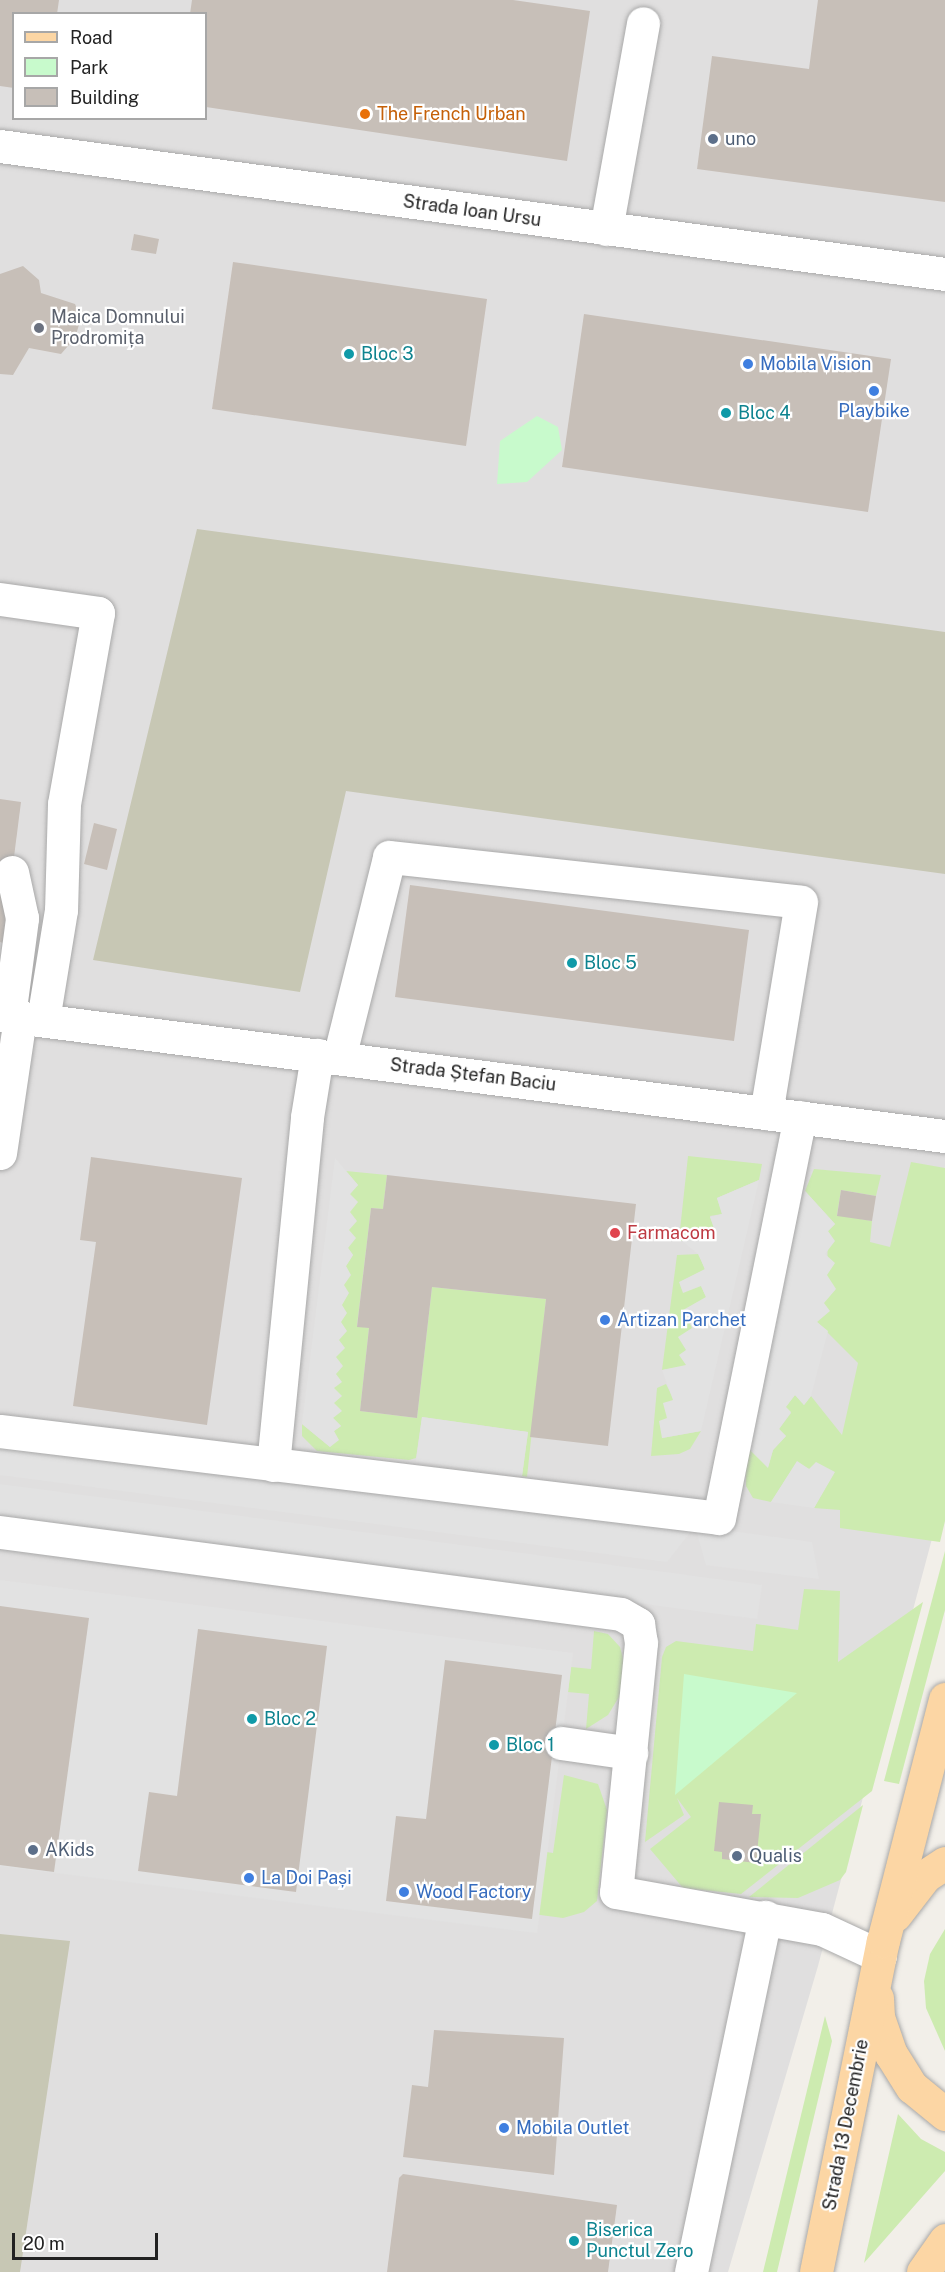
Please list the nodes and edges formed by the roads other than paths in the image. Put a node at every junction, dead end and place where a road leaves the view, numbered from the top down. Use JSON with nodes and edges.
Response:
{"nodes":[{"id":1,"x":643,"y":23,"type":"dead end"},
{"id":2,"x":0,"y":146,"type":"edge"},
{"id":3,"x":606,"y":229,"type":"junction"},
{"id":4,"x":945,"y":274,"type":"edge"},
{"id":5,"x":0,"y":599,"type":"edge"},
{"id":6,"x":12,"y":872,"type":"dead end"},
{"id":7,"x":18,"y":1017,"type":"edge"},
{"id":8,"x":328,"y":1057,"type":"junction"},
{"id":9,"x":766,"y":1113,"type":"junction"},
{"id":10,"x":800,"y":1117,"type":"junction"},
{"id":11,"x":945,"y":1136,"type":"edge"},
{"id":12,"x":0,"y":1153,"type":"edge"},
{"id":13,"x":0,"y":1431,"type":"edge"},
{"id":14,"x":273,"y":1466,"type":"junction"},
{"id":15,"x":0,"y":1533,"type":"edge"},
{"id":16,"x":945,"y":1699,"type":"edge"},
{"id":17,"x":561,"y":1743,"type":"dead end"},
{"id":18,"x":631,"y":1753,"type":"junction"},
{"id":19,"x":945,"y":1863,"type":"edge"},
{"id":20,"x":765,"y":1917,"type":"junction"},
{"id":21,"x":880,"y":1958,"type":"junction"},
{"id":22,"x":945,"y":2114,"type":"edge"},
{"id":23,"x":945,"y":2240,"type":"edge"},
{"id":24,"x":691,"y":2272,"type":"edge"},
{"id":25,"x":816,"y":2272,"type":"edge"},
{"id":26,"x":923,"y":2272,"type":"edge"}],
"edges":[{"from":1,"to":3,"type":"street"},
{"from":2,"to":3,"type":"street","name":"Strada Ioan Ursu"},
{"from":3,"to":4,"type":"street","name":"Strada Ioan Ursu"},
{"from":5,"to":7,"type":"street"},
{"from":6,"to":7,"type":"street"},
{"from":7,"to":8,"type":"street","name":"Strada Ștefan Baciu"},
{"from":7,"to":12,"type":"street"},
{"from":8,"to":9,"type":"street","name":"Strada Ștefan Baciu"},
{"from":8,"to":9,"type":"street"},
{"from":8,"to":14,"type":"street"},
{"from":9,"to":10,"type":"street","name":"Strada Ștefan Baciu"},
{"from":10,"to":11,"type":"street","name":"Strada Ștefan Baciu"},
{"from":10,"to":14,"type":"street"},
{"from":13,"to":14,"type":"street"},
{"from":15,"to":18,"type":"street"},
{"from":16,"to":21,"type":"main road","name":"Strada 13 Decembrie"},
{"from":17,"to":18,"type":"street"},
{"from":18,"to":20,"type":"street"},
{"from":19,"to":21,"type":"main road","name":"Strada 13 Decembrie"},
{"from":20,"to":21,"type":"street"},
{"from":20,"to":24,"type":"street"},
{"from":21,"to":22,"type":"main road","name":"Strada 13 Decembrie"},
{"from":21,"to":25,"type":"main road","name":"Strada 13 Decembrie"},
{"from":23,"to":26,"type":"main road"}]}
